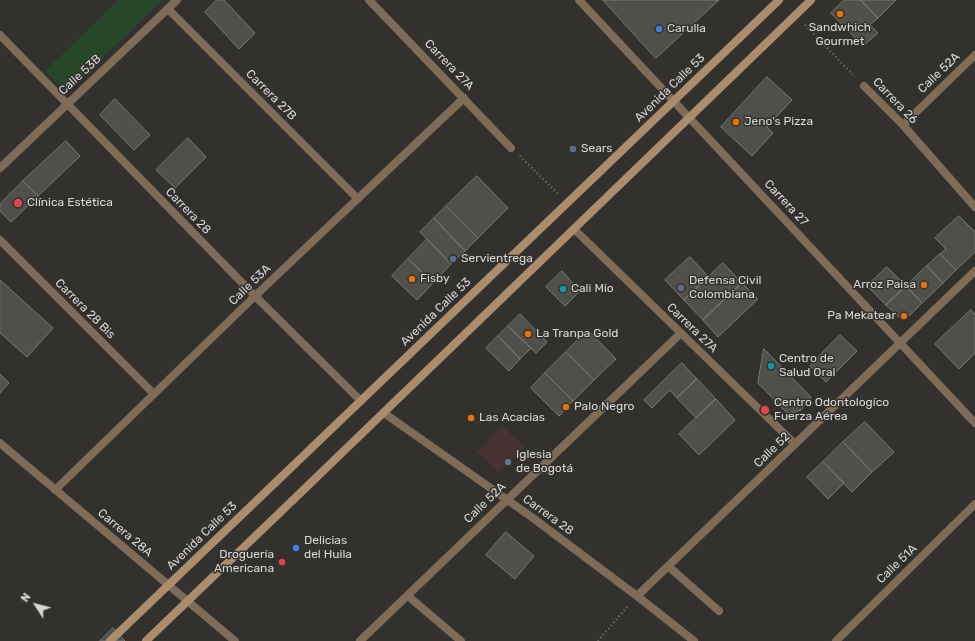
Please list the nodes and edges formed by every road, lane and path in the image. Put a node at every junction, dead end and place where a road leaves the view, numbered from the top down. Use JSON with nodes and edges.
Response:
{"nodes":[{"id":1,"x":177,"y":0,"type":"edge"},
{"id":2,"x":369,"y":0,"type":"edge"},
{"id":3,"x":579,"y":0,"type":"edge"},
{"id":4,"x":779,"y":0,"type":"edge"},
{"id":5,"x":811,"y":0,"type":"edge"},
{"id":6,"x":168,"y":9,"type":"junction"},
{"id":7,"x":795,"y":15,"type":"junction"},
{"id":8,"x":0,"y":35,"type":"edge"},
{"id":9,"x":975,"y":55,"type":"edge"},
{"id":10,"x":864,"y":86,"type":"joint"},
{"id":11,"x":464,"y":98,"type":"junction"},
{"id":12,"x":674,"y":101,"type":"junction"},
{"id":13,"x":67,"y":104,"type":"junction"},
{"id":14,"x":689,"y":117,"type":"junction"},
{"id":15,"x":903,"y":125,"type":"junction"},
{"id":16,"x":511,"y":148,"type":"joint"},
{"id":17,"x":0,"y":168,"type":"edge"},
{"id":18,"x":358,"y":199,"type":"junction"},
{"id":19,"x":567,"y":203,"type":"junction"},
{"id":20,"x":975,"y":207,"type":"edge"},
{"id":21,"x":574,"y":229,"type":"junction"},
{"id":22,"x":0,"y":240,"type":"edge"},
{"id":23,"x":975,"y":271,"type":"edge"},
{"id":24,"x":255,"y":296,"type":"junction"},
{"id":25,"x":680,"y":334,"type":"junction"},
{"id":26,"x":900,"y":343,"type":"junction"},
{"id":27,"x":154,"y":394,"type":"junction"},
{"id":28,"x":361,"y":401,"type":"junction"},
{"id":29,"x":384,"y":413,"type":"junction"},
{"id":30,"x":975,"y":423,"type":"edge"},
{"id":31,"x":0,"y":443,"type":"edge"},
{"id":32,"x":795,"y":444,"type":"junction"},
{"id":33,"x":55,"y":490,"type":"junction"},
{"id":34,"x":506,"y":499,"type":"junction"},
{"id":35,"x":975,"y":504,"type":"edge"},
{"id":36,"x":668,"y":566,"type":"junction"},
{"id":37,"x":408,"y":596,"type":"junction"},
{"id":38,"x":637,"y":596,"type":"junction"},
{"id":39,"x":628,"y":606,"type":"dead end"},
{"id":40,"x":719,"y":611,"type":"dead end"},
{"id":41,"x":110,"y":641,"type":"edge"},
{"id":42,"x":146,"y":641,"type":"edge"},
{"id":43,"x":235,"y":641,"type":"edge"},
{"id":44,"x":360,"y":641,"type":"edge"},
{"id":45,"x":461,"y":641,"type":"edge"},
{"id":46,"x":598,"y":641,"type":"edge"},
{"id":47,"x":694,"y":641,"type":"edge"},
{"id":48,"x":836,"y":641,"type":"edge"}],
"edges":[{"from":1,"to":6,"type":"street","name":"Calle 53B"},
{"from":2,"to":11,"type":"street","name":"Carrera 27A"},
{"from":3,"to":12,"type":"street","name":"Carrera 27"},
{"from":4,"to":12,"type":"main road","name":"Avenida Calle 53"},
{"from":5,"to":7,"type":"main road"},
{"from":6,"to":13,"type":"street","name":"Calle 53B"},
{"from":6,"to":18,"type":"street","name":"Carrera 27B"},
{"from":7,"to":10,"type":"path","name":"Carrera 26"},
{"from":7,"to":14,"type":"main road"},
{"from":8,"to":13,"type":"street","name":"Carrera 28"},
{"from":9,"to":15,"type":"street","name":"Calle 52A"},
{"from":10,"to":15,"type":"street","name":"Carrera 26"},
{"from":11,"to":16,"type":"street","name":"Carrera 27A"},
{"from":11,"to":18,"type":"street","name":"Calle 53A"},
{"from":12,"to":14,"type":"street","name":"Carrera 27"},
{"from":12,"to":19,"type":"main road","name":"Avenida Calle 53"},
{"from":13,"to":17,"type":"street","name":"Calle 53B"},
{"from":13,"to":24,"type":"street","name":"Carrera 28"},
{"from":14,"to":21,"type":"main road"},
{"from":14,"to":26,"type":"street","name":"Carrera 27"},
{"from":15,"to":20,"type":"street","name":"Carrera 26"},
{"from":16,"to":19,"type":"path"},
{"from":18,"to":24,"type":"street","name":"Calle 53A"},
{"from":19,"to":28,"type":"main road","name":"Avenida Calle 53"},
{"from":21,"to":25,"type":"street","name":"Carrera 27A"},
{"from":21,"to":29,"type":"main road"},
{"from":22,"to":27,"type":"street","name":"Carrera 28 Bis"},
{"from":23,"to":26,"type":"street","name":"Calle 52"},
{"from":24,"to":27,"type":"street","name":"Calle 53A"},
{"from":24,"to":28,"type":"street","name":"Carrera 28"},
{"from":25,"to":32,"type":"street","name":"Carrera 27A"},
{"from":25,"to":34,"type":"street","name":"Calle 52A"},
{"from":26,"to":30,"type":"street","name":"Carrera 27"},
{"from":26,"to":32,"type":"street","name":"Calle 52"},
{"from":27,"to":33,"type":"street","name":"Calle 53A"},
{"from":28,"to":41,"type":"main road","name":"Avenida Calle 53","bridge":true},
{"from":29,"to":34,"type":"street","name":"Carrera 28"},
{"from":29,"to":42,"type":"main road","bridge":true},
{"from":31,"to":33,"type":"street","name":"Carrera 28A"},
{"from":32,"to":36,"type":"street","name":"Calle 52"},
{"from":33,"to":43,"type":"street","name":"Carrera 28A"},
{"from":34,"to":37,"type":"street","name":"Calle 52A"},
{"from":34,"to":38,"type":"street","name":"Carrera 28"},
{"from":35,"to":48,"type":"street","name":"Calle 51A"},
{"from":36,"to":38,"type":"street","name":"Calle 52"},
{"from":36,"to":40,"type":"street"},
{"from":37,"to":44,"type":"street","name":"Calle 52A"},
{"from":37,"to":45,"type":"street"},
{"from":38,"to":47,"type":"street","name":"Carrera 28"},
{"from":39,"to":46,"type":"path"}]}
